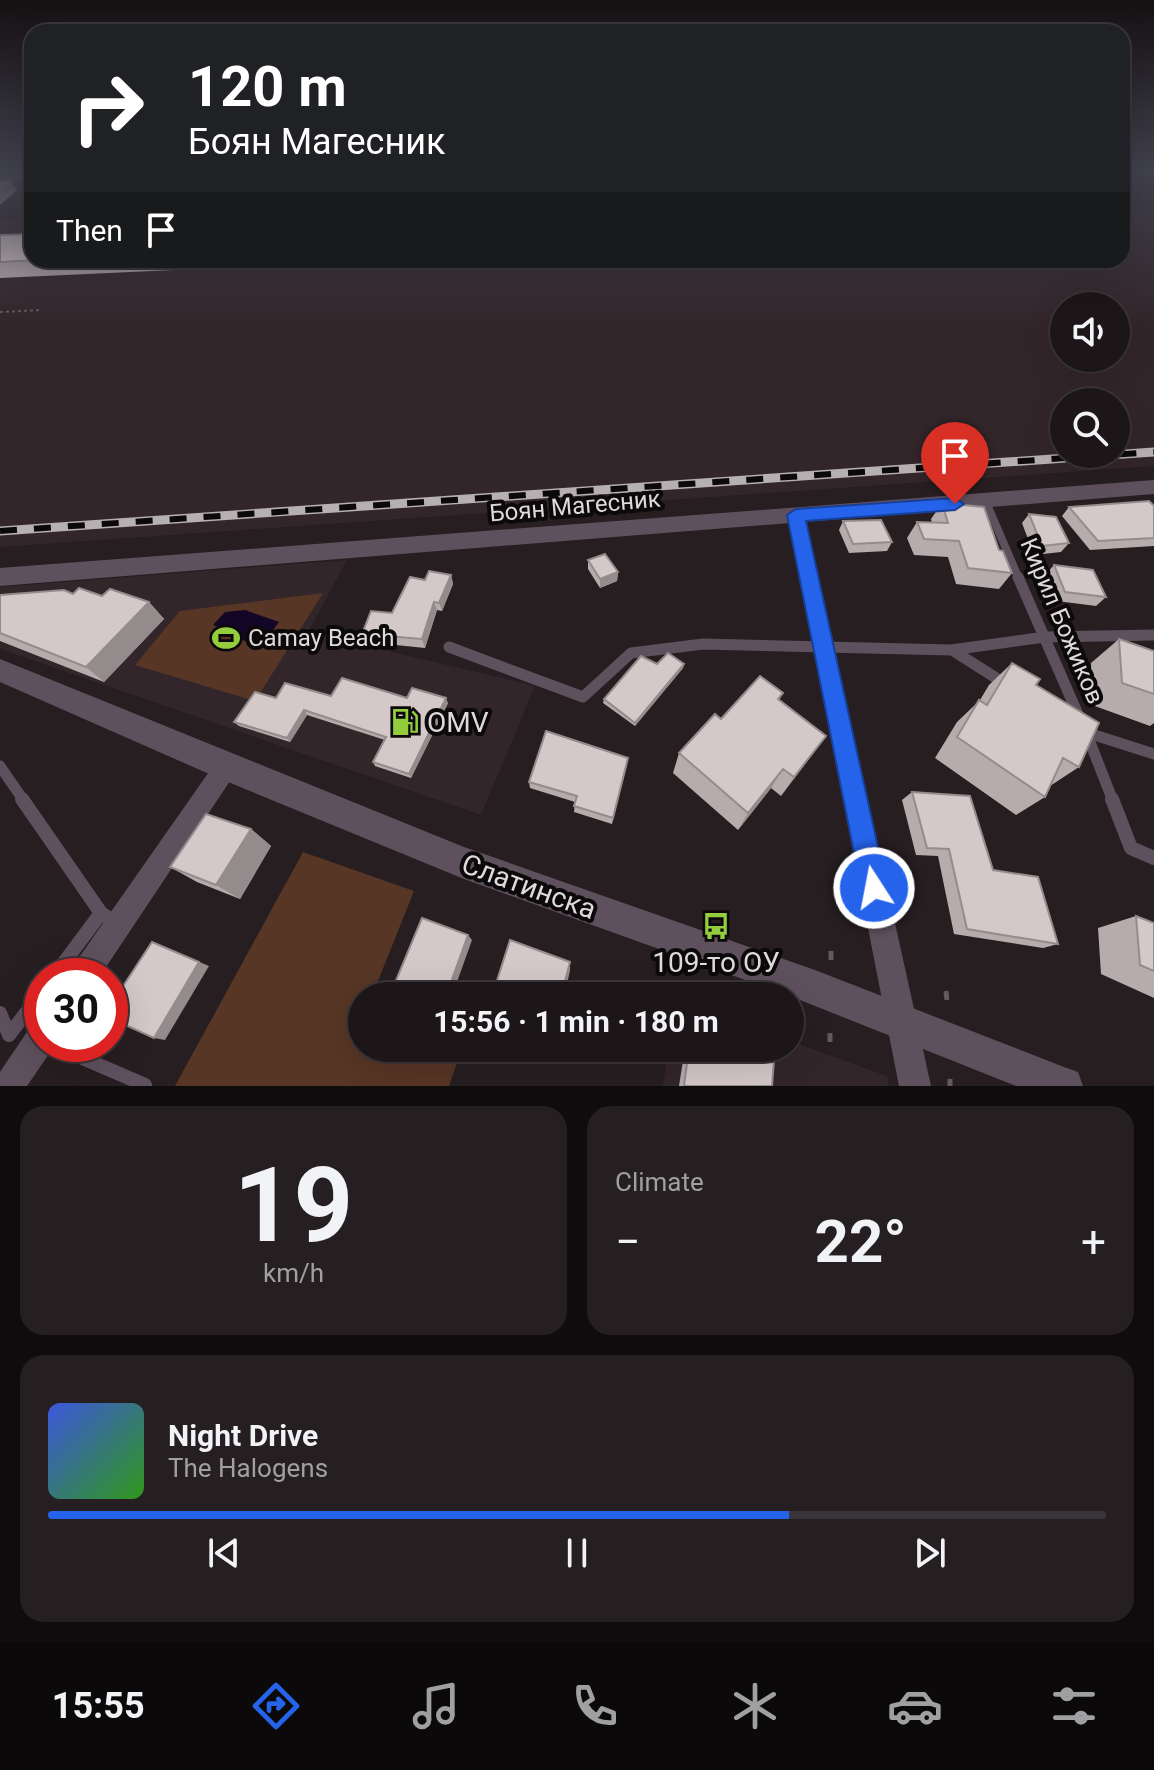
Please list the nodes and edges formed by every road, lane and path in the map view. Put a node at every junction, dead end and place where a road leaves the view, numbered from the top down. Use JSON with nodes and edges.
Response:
{"nodes":[{"id":1,"x":42,"y":310,"type":"dead end"},
{"id":2,"x":0,"y":312,"type":"edge"},
{"id":3,"x":1154,"y":487,"type":"edge"},
{"id":4,"x":986,"y":502,"type":"junction"},
{"id":5,"x":796,"y":515,"type":"junction"},
{"id":6,"x":0,"y":577,"type":"edge"},
{"id":7,"x":1154,"y":635,"type":"edge"},
{"id":8,"x":1045,"y":637,"type":"junction"},
{"id":9,"x":449,"y":647,"type":"dead end"},
{"id":10,"x":826,"y":648,"type":"junction"},
{"id":11,"x":951,"y":650,"type":"junction"},
{"id":12,"x":0,"y":670,"type":"edge"},
{"id":13,"x":1019,"y":692,"type":"edge"},
{"id":14,"x":1059,"y":717,"type":"edge"},
{"id":15,"x":1086,"y":733,"type":"junction"},
{"id":16,"x":1154,"y":754,"type":"edge"},
{"id":17,"x":0,"y":766,"type":"edge"},
{"id":18,"x":226,"y":767,"type":"junction"},
{"id":19,"x":1154,"y":858,"type":"edge"},
{"id":20,"x":110,"y":919,"type":"junction"},
{"id":21,"x":831,"y":951,"type":"dead end"},
{"id":22,"x":72,"y":958,"type":"edge"},
{"id":23,"x":92,"y":958,"type":"edge"},
{"id":24,"x":831,"y":960,"type":"dead end"},
{"id":25,"x":946,"y":991,"type":"dead end"},
{"id":26,"x":947,"y":1001,"type":"dead end"},
{"id":27,"x":0,"y":1013,"type":"edge"},
{"id":28,"x":24,"y":1015,"type":"edge"},
{"id":29,"x":899,"y":1022,"type":"junction"},
{"id":30,"x":830,"y":1033,"type":"dead end"},
{"id":31,"x":830,"y":1043,"type":"dead end"},
{"id":32,"x":27,"y":1062,"type":"edge"},
{"id":33,"x":93,"y":1062,"type":"edge"},
{"id":34,"x":145,"y":1085,"type":"edge"},
{"id":35,"x":9,"y":1086,"type":"edge"},
{"id":36,"x":915,"y":1086,"type":"edge"},
{"id":37,"x":1064,"y":1086,"type":"edge"}],
"edges":[{"from":1,"to":2,"type":"path"},
{"from":3,"to":4,"type":"street","name":"Боян Магесник"},
{"from":4,"to":5,"type":"street","name":"Боян Магесник"},
{"from":4,"to":8,"type":"lane","name":"Кирил Божиков"},
{"from":5,"to":6,"type":"street","name":"Боян Магесник"},
{"from":5,"to":10,"type":"street"},
{"from":7,"to":8,"type":"lane"},
{"from":8,"to":11,"type":"lane"},
{"from":8,"to":15,"type":"lane","name":"Кирил Божиков"},
{"from":9,"to":10,"type":"lane"},
{"from":10,"to":11,"type":"lane"},
{"from":10,"to":29,"type":"street"},
{"from":11,"to":13,"type":"lane"},
{"from":12,"to":18,"type":"street","name":"Слатинска"},
{"from":14,"to":15,"type":"lane"},
{"from":15,"to":16,"type":"lane"},
{"from":15,"to":19,"type":"lane","name":"Кирил Божиков"},
{"from":17,"to":20,"type":"lane"},
{"from":18,"to":20,"type":"street"},
{"from":18,"to":29,"type":"street","name":"Слатинска"},
{"from":20,"to":22,"type":"lane"},
{"from":20,"to":23,"type":"street"},
{"from":21,"to":24,"type":"path"},
{"from":25,"to":26,"type":"path"},
{"from":27,"to":28,"type":"lane"},
{"from":29,"to":36,"type":"street"},
{"from":29,"to":37,"type":"street","name":"Слатинска"},
{"from":30,"to":31,"type":"path"},
{"from":32,"to":35,"type":"street"},
{"from":33,"to":34,"type":"lane"}]}
